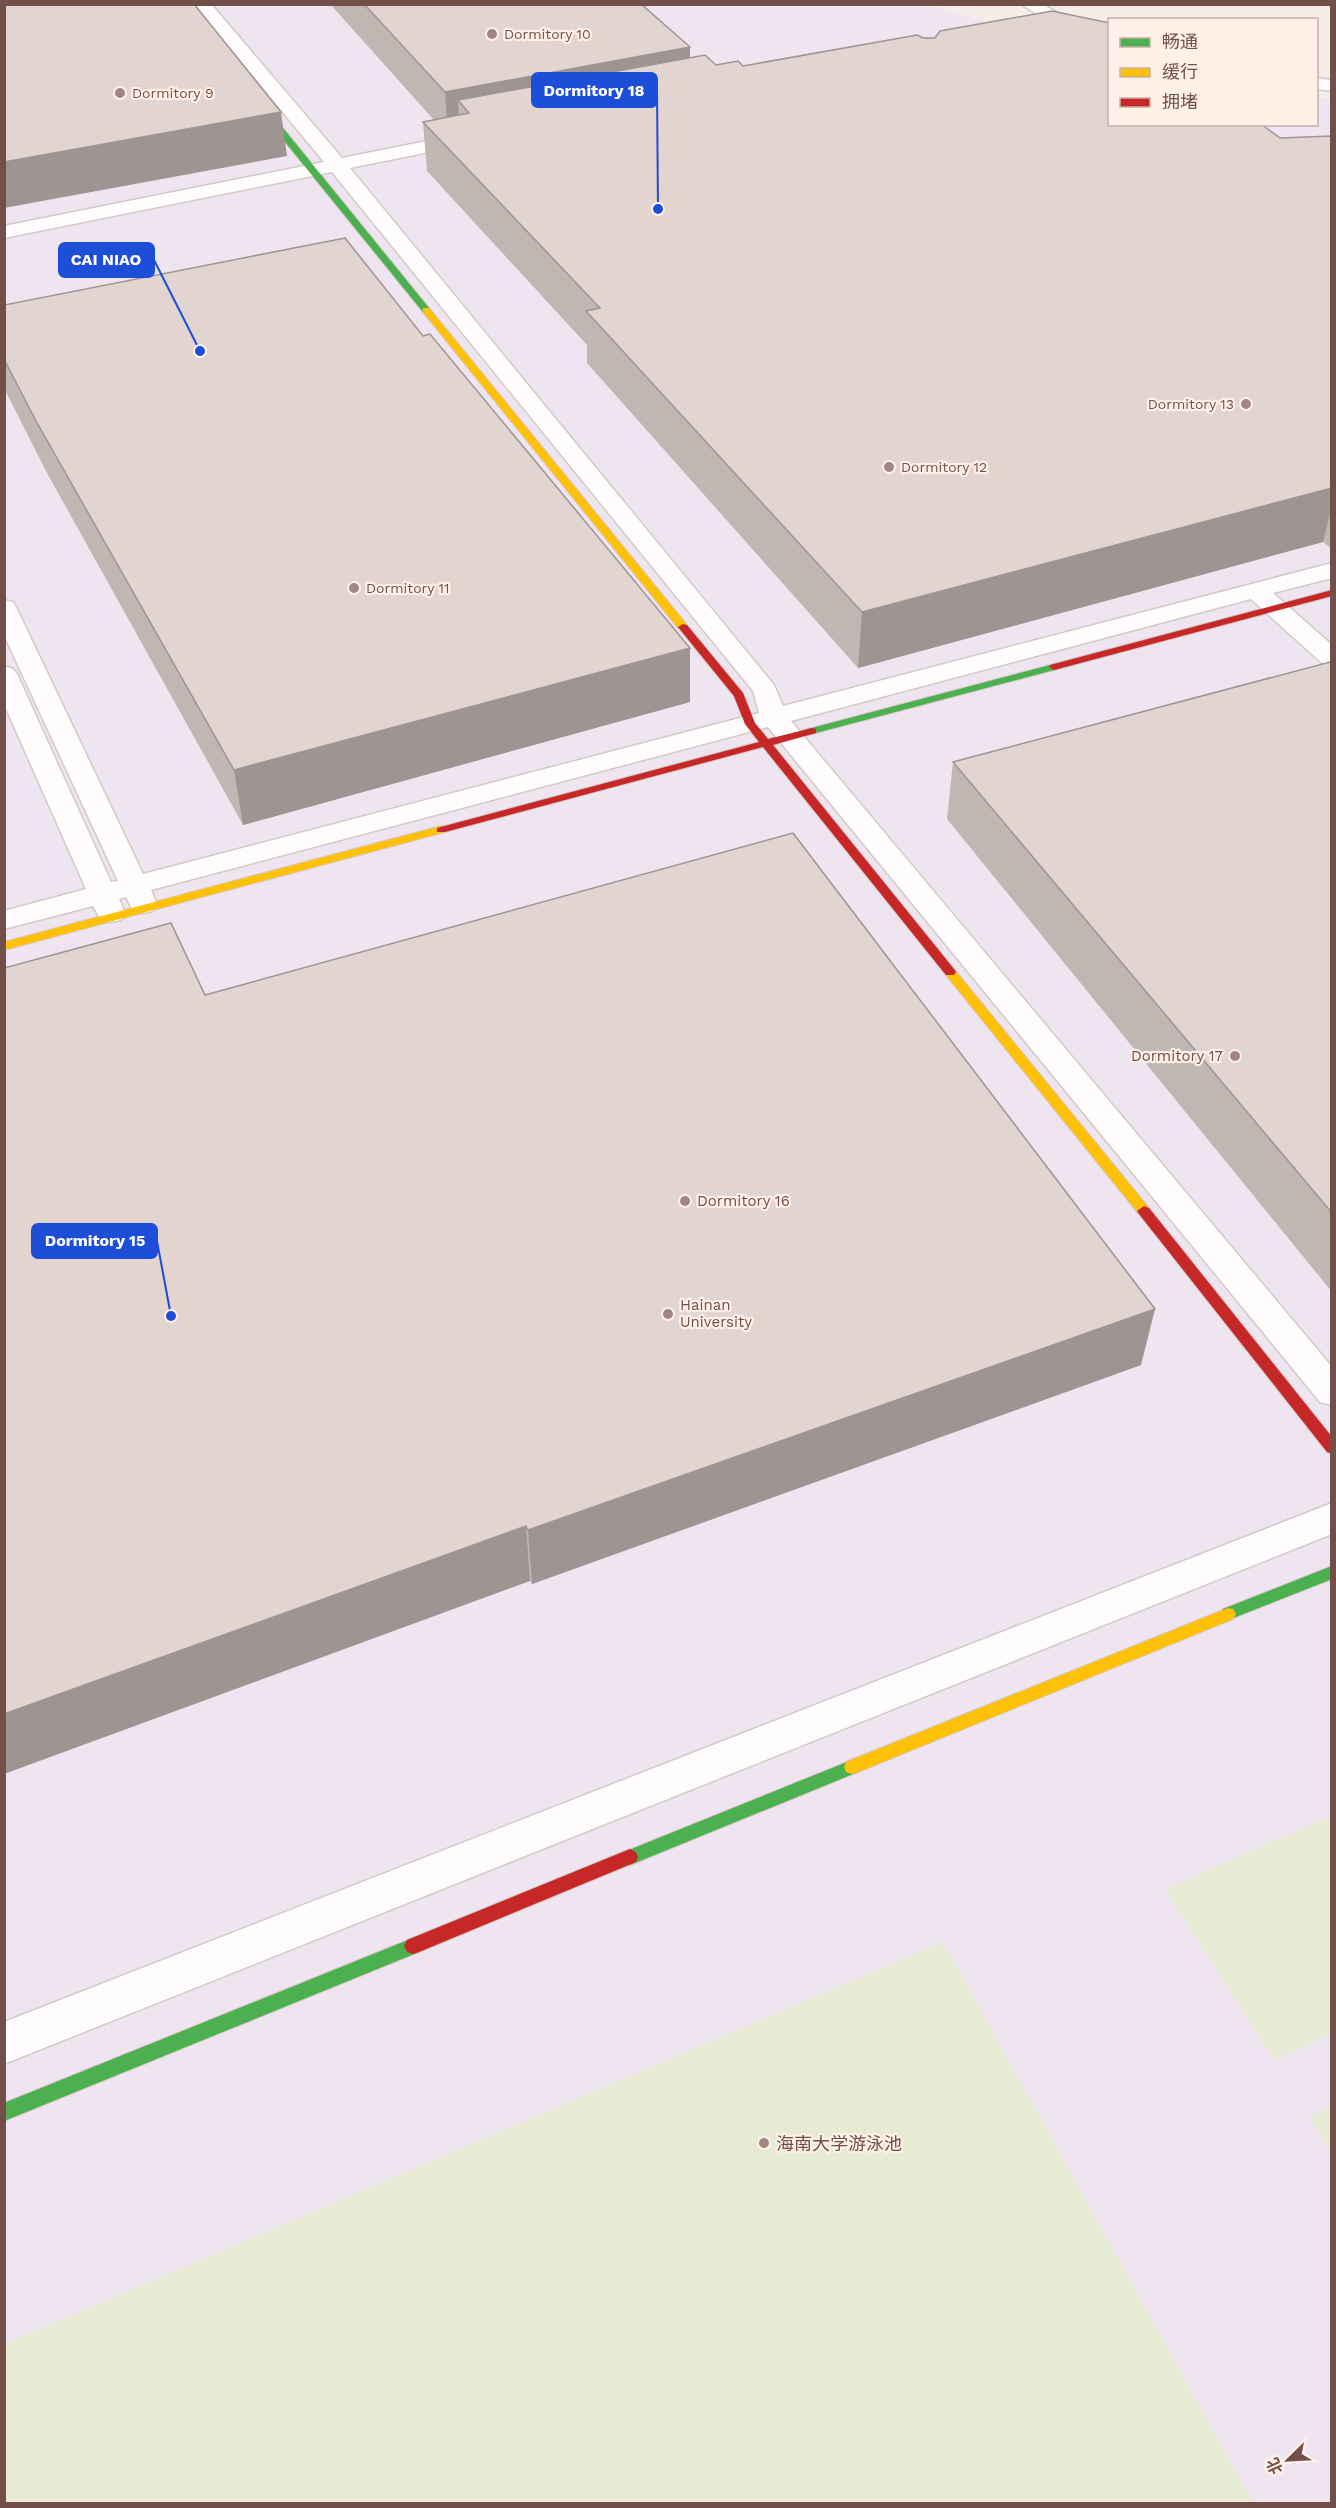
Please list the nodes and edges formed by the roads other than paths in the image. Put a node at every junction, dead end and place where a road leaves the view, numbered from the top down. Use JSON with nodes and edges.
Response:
{"nodes":[{"id":1,"x":201,"y":4,"type":"edge"},
{"id":2,"x":1029,"y":4,"type":"edge"},
{"id":3,"x":1108,"y":36,"type":"edge"},
{"id":4,"x":246,"y":87,"type":"edge"},
{"id":5,"x":485,"y":139,"type":"edge"},
{"id":6,"x":328,"y":170,"type":"junction"},
{"id":7,"x":4,"y":232,"type":"edge"},
{"id":8,"x":4,"y":238,"type":"edge"},
{"id":9,"x":1332,"y":570,"type":"edge"},
{"id":10,"x":1332,"y":593,"type":"edge"},
{"id":11,"x":1275,"y":597,"type":"junction"},
{"id":12,"x":4,"y":607,"type":"edge"},
{"id":13,"x":1332,"y":636,"type":"edge"},
{"id":14,"x":1332,"y":659,"type":"edge"},
{"id":15,"x":4,"y":674,"type":"edge"},
{"id":16,"x":770,"y":730,"type":"junction"},
{"id":17,"x":140,"y":897,"type":"junction"},
{"id":18,"x":107,"y":906,"type":"junction"},
{"id":19,"x":4,"y":920,"type":"edge"},
{"id":20,"x":4,"y":946,"type":"edge"},
{"id":21,"x":1332,"y":1392,"type":"edge"},
{"id":22,"x":1332,"y":1448,"type":"edge"},
{"id":23,"x":1332,"y":1518,"type":"edge"},
{"id":24,"x":1332,"y":1572,"type":"edge"},
{"id":25,"x":4,"y":2043,"type":"edge"},
{"id":26,"x":4,"y":2112,"type":"edge"}],
"edges":[{"from":1,"to":6,"type":"street"},
{"from":2,"to":3,"type":"street"},
{"from":4,"to":6,"type":"street"},
{"from":5,"to":6,"type":"street"},
{"from":6,"to":7,"type":"street"},
{"from":6,"to":8,"type":"street"},
{"from":6,"to":16,"type":"street"},
{"from":9,"to":11,"type":"street"},
{"from":10,"to":11,"type":"street"},
{"from":11,"to":13,"type":"street"},
{"from":11,"to":14,"type":"street"},
{"from":11,"to":16,"type":"street"},
{"from":12,"to":17,"type":"street"},
{"from":15,"to":18,"type":"street"},
{"from":16,"to":17,"type":"street"},
{"from":16,"to":21,"type":"street"},
{"from":16,"to":22,"type":"street"},
{"from":17,"to":18,"type":"street"},
{"from":18,"to":19,"type":"street"},
{"from":18,"to":20,"type":"street"},
{"from":23,"to":25,"type":"street"},
{"from":24,"to":26,"type":"street"}]}
